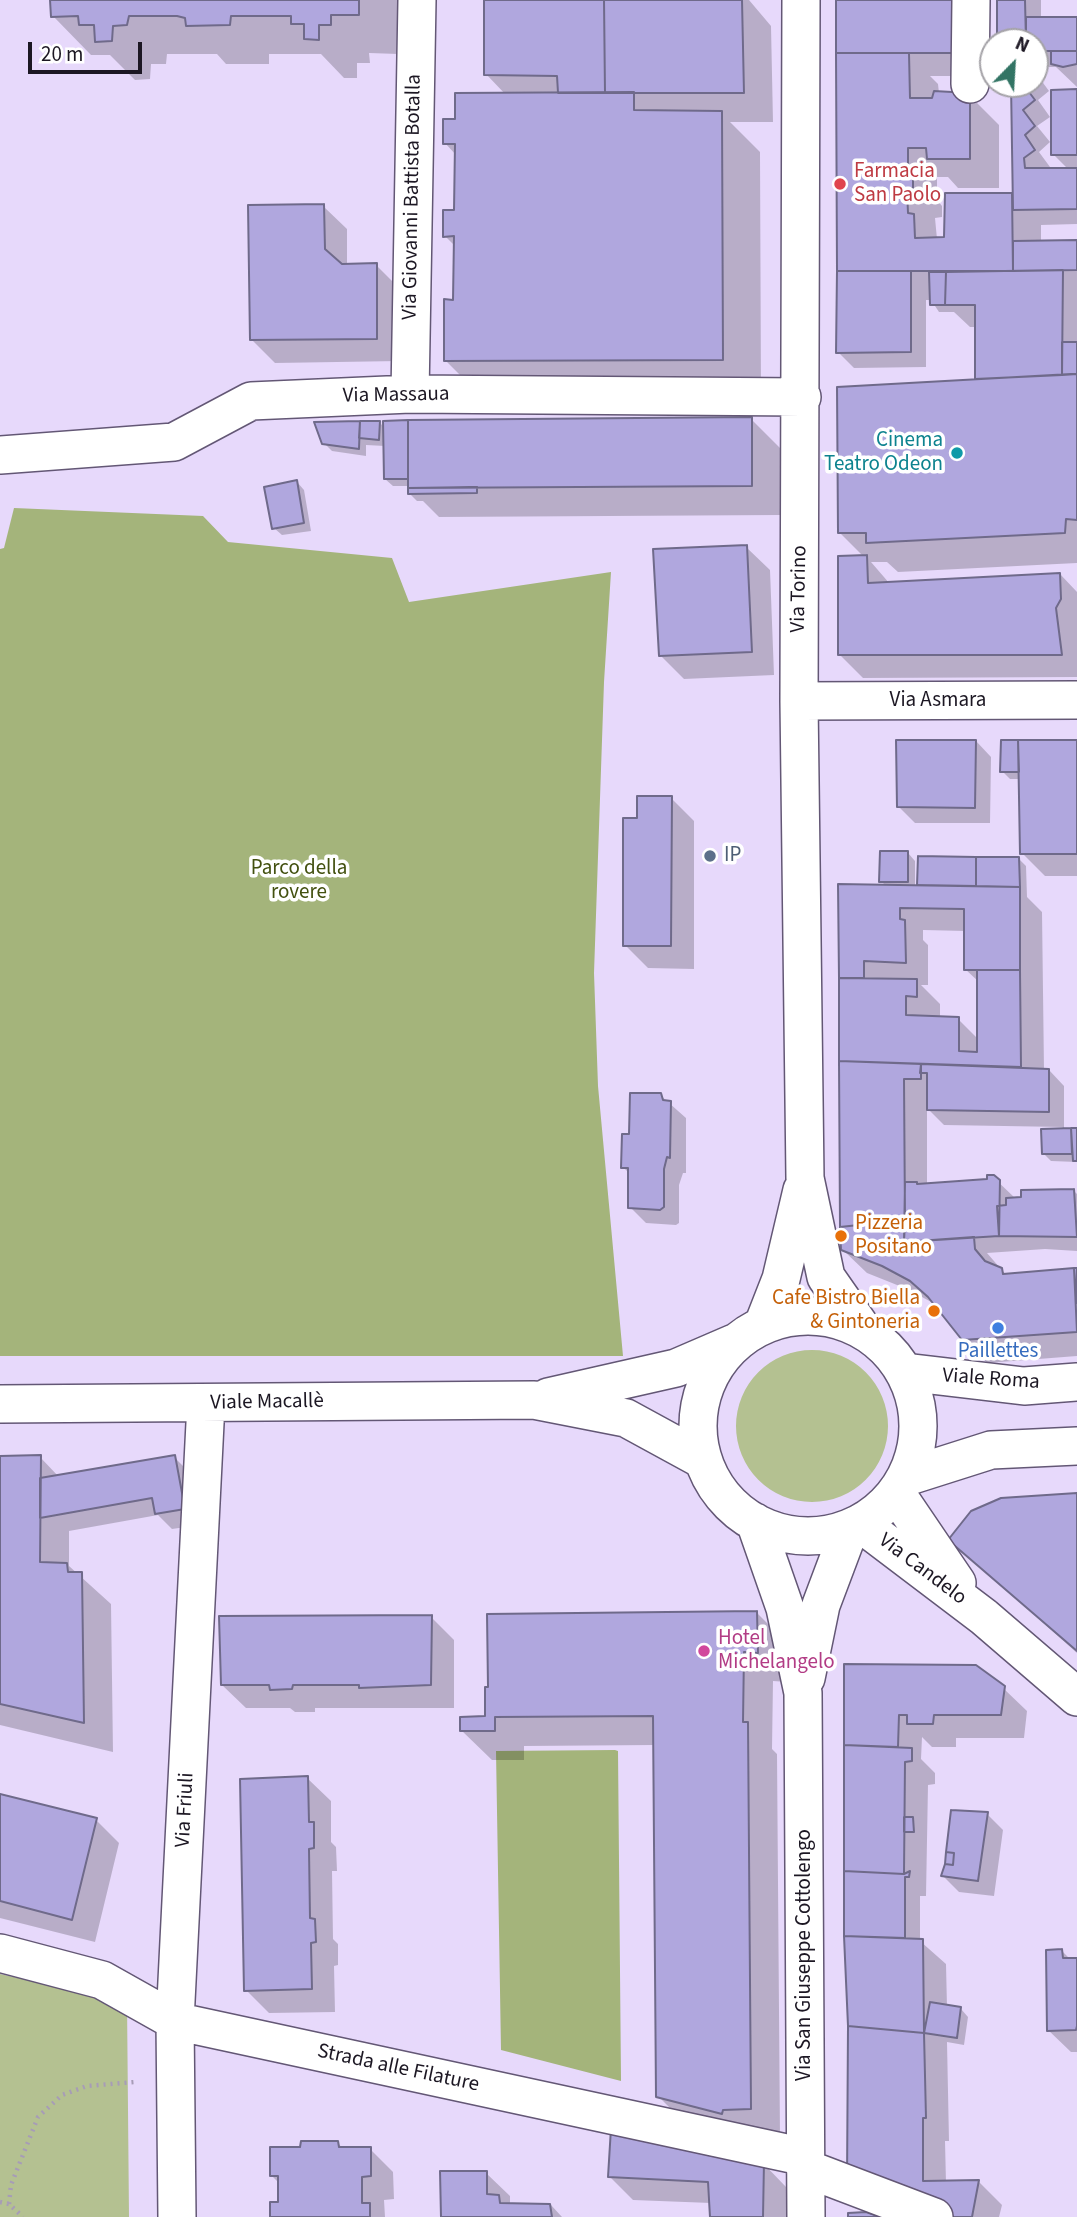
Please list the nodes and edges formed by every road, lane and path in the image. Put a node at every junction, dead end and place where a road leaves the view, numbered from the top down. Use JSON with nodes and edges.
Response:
{"nodes":[{"id":1,"x":417,"y":0,"type":"edge"},
{"id":2,"x":801,"y":0,"type":"edge"},
{"id":3,"x":971,"y":0,"type":"edge"},
{"id":4,"x":970,"y":84,"type":"dead end"},
{"id":5,"x":410,"y":394,"type":"junction"},
{"id":6,"x":802,"y":397,"type":"junction"},
{"id":7,"x":0,"y":455,"type":"edge"},
{"id":8,"x":799,"y":701,"type":"junction"},
{"id":9,"x":1077,"y":701,"type":"edge"},
{"id":10,"x":805,"y":1178,"type":"junction"},
{"id":11,"x":863,"y":1330,"type":"junction"},
{"id":12,"x":751,"y":1333,"type":"junction"},
{"id":13,"x":905,"y":1373,"type":"junction"},
{"id":14,"x":1077,"y":1382,"type":"edge"},
{"id":15,"x":534,"y":1400,"type":"junction"},
{"id":16,"x":206,"y":1403,"type":"junction"},
{"id":17,"x":0,"y":1405,"type":"edge"},
{"id":18,"x":1077,"y":1446,"type":"edge"},
{"id":19,"x":703,"y":1460,"type":"junction"},
{"id":20,"x":901,"y":1485,"type":"junction"},
{"id":21,"x":755,"y":1522,"type":"junction"},
{"id":22,"x":855,"y":1525,"type":"junction"},
{"id":23,"x":984,"y":1617,"type":"junction"},
{"id":24,"x":803,"y":1693,"type":"junction"},
{"id":25,"x":1077,"y":1697,"type":"edge"},
{"id":26,"x":0,"y":1953,"type":"edge"},
{"id":27,"x":175,"y":2021,"type":"junction"},
{"id":28,"x":135,"y":2082,"type":"dead end"},
{"id":29,"x":805,"y":2162,"type":"junction"},
{"id":30,"x":0,"y":2202,"type":"edge"},
{"id":31,"x":9,"y":2204,"type":"junction"},
{"id":32,"x":23,"y":2217,"type":"edge"},
{"id":33,"x":177,"y":2217,"type":"edge"},
{"id":34,"x":806,"y":2217,"type":"edge"},
{"id":35,"x":934,"y":2217,"type":"edge"}],
"edges":[{"from":1,"to":5,"type":"street","name":"Via Giovanni Battista Botalla"},
{"from":2,"to":6,"type":"street","name":"Via Torino"},
{"from":3,"to":4,"type":"street"},
{"from":5,"to":6,"type":"street","name":"Via Massaua"},
{"from":5,"to":7,"type":"street","name":"Via Massaua"},
{"from":6,"to":8,"type":"street","name":"Via Torino"},
{"from":8,"to":9,"type":"street","name":"Via Asmara"},
{"from":8,"to":10,"type":"street","name":"Via Torino"},
{"from":10,"to":11,"type":"street","name":"Via Torino"},
{"from":10,"to":12,"type":"street","name":"Via Torino"},
{"from":11,"to":12,"type":"street"},
{"from":11,"to":13,"type":"street"},
{"from":12,"to":15,"type":"street","name":"Viale Macallè"},
{"from":12,"to":19,"type":"street"},
{"from":13,"to":14,"type":"street","name":"Viale Roma"},
{"from":13,"to":20,"type":"street"},
{"from":15,"to":16,"type":"street","name":"Viale Macallè"},
{"from":15,"to":19,"type":"street","name":"Viale Macallè"},
{"from":16,"to":17,"type":"street","name":"Viale Macallè"},
{"from":16,"to":27,"type":"street","name":"Via Friuli"},
{"from":18,"to":20,"type":"street"},
{"from":19,"to":21,"type":"street"},
{"from":20,"to":22,"type":"street"},
{"from":20,"to":23,"type":"street","name":"Via Candelo"},
{"from":21,"to":22,"type":"street"},
{"from":21,"to":24,"type":"street","name":"Via San Giuseppe Cottolengo"},
{"from":22,"to":23,"type":"street","name":"Via Candelo"},
{"from":22,"to":24,"type":"street","name":"Via San Giuseppe Cottolengo"},
{"from":23,"to":25,"type":"street","name":"Via Candelo"},
{"from":24,"to":29,"type":"street","name":"Via San Giuseppe Cottolengo"},
{"from":26,"to":27,"type":"street","name":"Strada alle Filature"},
{"from":27,"to":29,"type":"street","name":"Strada alle Filature"},
{"from":27,"to":33,"type":"street","name":"Via Friuli"},
{"from":28,"to":31,"type":"path"},
{"from":29,"to":34,"type":"street","name":"Via San Giuseppe Cottolengo"},
{"from":29,"to":35,"type":"street","name":"Strada alle Filature"},
{"from":30,"to":31,"type":"path"},
{"from":31,"to":32,"type":"path"}]}
